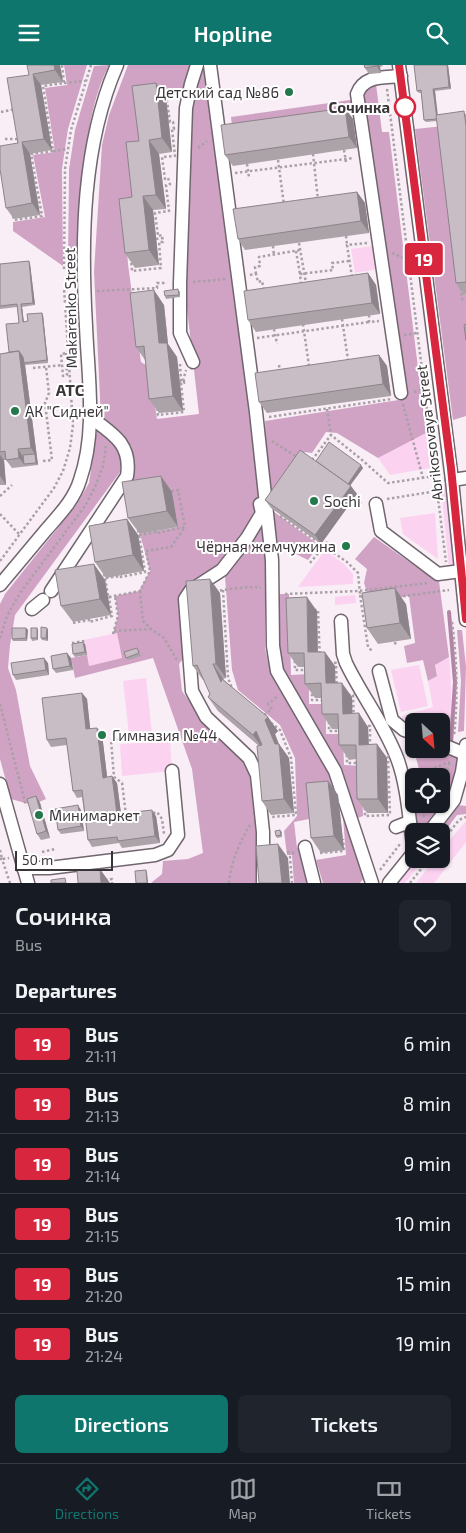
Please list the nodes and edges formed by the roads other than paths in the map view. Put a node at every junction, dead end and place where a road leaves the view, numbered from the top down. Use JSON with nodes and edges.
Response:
{"nodes":[{"id":1,"x":117,"y":65,"type":"edge"},
{"id":2,"x":197,"y":65,"type":"edge"},
{"id":3,"x":210,"y":65,"type":"edge"},
{"id":4,"x":400,"y":70,"type":"edge"},
{"id":5,"x":190,"y":363,"type":"road end"},
{"id":6,"x":405,"y":394,"type":"road end"},
{"id":7,"x":90,"y":417,"type":"junction"},
{"id":8,"x":260,"y":419,"type":"junction"},
{"id":9,"x":466,"y":478,"type":"edge"},
{"id":10,"x":457,"y":487,"type":"edge"},
{"id":11,"x":376,"y":501,"type":"road end"},
{"id":12,"x":462,"y":551,"type":"edge"},
{"id":13,"x":461,"y":571,"type":"junction"},
{"id":14,"x":0,"y":585,"type":"edge"},
{"id":15,"x":32,"y":609,"type":"dead end"},
{"id":16,"x":466,"y":620,"type":"edge"},
{"id":17,"x":341,"y":621,"type":"dead end"},
{"id":18,"x":379,"y":671,"type":"dead end"},
{"id":19,"x":405,"y":729,"type":"edge"},
{"id":20,"x":450,"y":746,"type":"edge"},
{"id":21,"x":465,"y":749,"type":"edge"},
{"id":22,"x":172,"y":771,"type":"dead end"},
{"id":23,"x":0,"y":784,"type":"edge"},
{"id":24,"x":460,"y":801,"type":"edge"},
{"id":25,"x":409,"y":822,"type":"joint"},
{"id":26,"x":438,"y":823,"type":"edge"},
{"id":27,"x":396,"y":827,"type":"dead end"},
{"id":28,"x":305,"y":847,"type":"dead end"},
{"id":29,"x":405,"y":863,"type":"edge"},
{"id":30,"x":23,"y":867,"type":"junction"},
{"id":31,"x":28,"y":883,"type":"edge"},
{"id":32,"x":263,"y":883,"type":"edge"},
{"id":33,"x":314,"y":883,"type":"edge"},
{"id":34,"x":372,"y":883,"type":"edge"},
{"id":35,"x":389,"y":883,"type":"edge"}],
"edges":[{"from":1,"to":7,"type":"street","name":"Makarenko Street"},
{"from":2,"to":5,"type":"street"},
{"from":3,"to":8,"type":"street"},
{"from":4,"to":6,"type":"street"},
{"from":4,"to":10,"type":"street","name":"Abrikosovaya Street"},
{"from":7,"to":14,"type":"street","name":"Makarenko Street"},
{"from":7,"to":15,"type":"street"},
{"from":8,"to":32,"type":"street"},
{"from":8,"to":34,"type":"street"},
{"from":9,"to":10,"type":"street"},
{"from":10,"to":12,"type":"street","name":"Abrikosovaya Street"},
{"from":11,"to":13,"type":"street"},
{"from":12,"to":13,"type":"street","name":"Abrikosovaya Street"},
{"from":13,"to":16,"type":"street","name":"Abrikosovaya Street"},
{"from":17,"to":25,"type":"street"},
{"from":18,"to":19,"type":"street"},
{"from":20,"to":21,"type":"street"},
{"from":21,"to":24,"type":"street"},
{"from":22,"to":30,"type":"street"},
{"from":23,"to":30,"type":"street"},
{"from":24,"to":26,"type":"street"},
{"from":25,"to":27,"type":"street"},
{"from":28,"to":33,"type":"street"},
{"from":29,"to":35,"type":"street"},
{"from":30,"to":31,"type":"street"}]}
